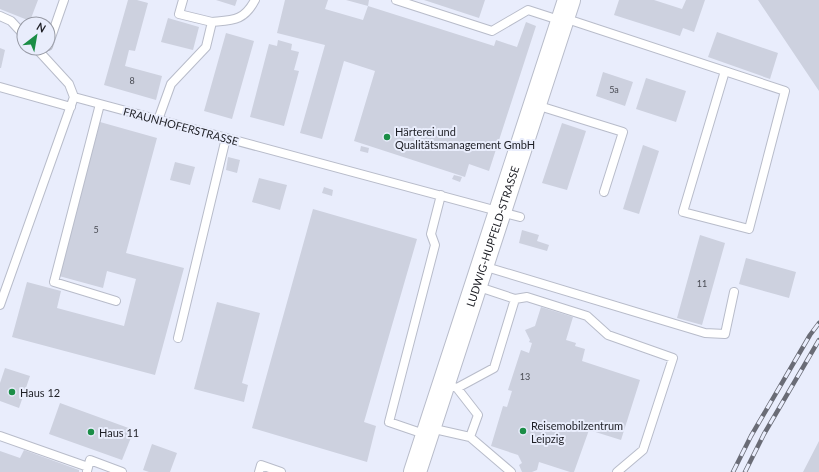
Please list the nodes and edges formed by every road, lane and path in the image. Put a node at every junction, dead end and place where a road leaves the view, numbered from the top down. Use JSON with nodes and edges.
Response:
{"nodes":[{"id":1,"x":64,"y":0,"type":"edge"},
{"id":2,"x":182,"y":0,"type":"edge"},
{"id":3,"x":255,"y":0,"type":"edge"},
{"id":4,"x":396,"y":0,"type":"edge"},
{"id":5,"x":565,"y":13,"type":"edge"},
{"id":6,"x":0,"y":16,"type":"edge"},
{"id":7,"x":212,"y":22,"type":"junction"},
{"id":8,"x":56,"y":24,"type":"edge"},
{"id":9,"x":16,"y":27,"type":"edge"},
{"id":10,"x":44,"y":57,"type":"edge"},
{"id":11,"x":725,"y":71,"type":"junction"},
{"id":12,"x":0,"y":87,"type":"edge"},
{"id":13,"x":74,"y":97,"type":"junction"},
{"id":14,"x":100,"y":104,"type":"junction"},
{"id":15,"x":535,"y":105,"type":"junction"},
{"id":16,"x":70,"y":107,"type":"junction"},
{"id":17,"x":158,"y":120,"type":"junction"},
{"id":18,"x":226,"y":138,"type":"junction"},
{"id":19,"x":604,"y":192,"type":"dead end"},
{"id":20,"x":441,"y":196,"type":"junction"},
{"id":21,"x":510,"y":214,"type":"junction"},
{"id":22,"x":479,"y":276,"type":"junction"},
{"id":23,"x":734,"y":292,"type":"dead end"},
{"id":24,"x":515,"y":299,"type":"junction"},
{"id":25,"x":116,"y":301,"type":"dead end"},
{"id":26,"x":0,"y":305,"type":"edge"},
{"id":27,"x":178,"y":338,"type":"dead end"},
{"id":28,"x":450,"y":386,"type":"junction"},
{"id":29,"x":428,"y":431,"type":"junction"},
{"id":30,"x":0,"y":436,"type":"edge"},
{"id":31,"x":470,"y":438,"type":"junction"},
{"id":32,"x":87,"y":469,"type":"edge"},
{"id":33,"x":122,"y":472,"type":"edge"},
{"id":34,"x":259,"y":472,"type":"edge"},
{"id":35,"x":281,"y":472,"type":"edge"},
{"id":36,"x":415,"y":472,"type":"edge"},
{"id":37,"x":511,"y":472,"type":"edge"},
{"id":38,"x":617,"y":472,"type":"edge"}],
"edges":[{"from":1,"to":8,"type":"lane"},
{"from":2,"to":7,"type":"lane"},
{"from":3,"to":7,"type":"lane"},
{"from":4,"to":5,"type":"lane"},
{"from":5,"to":11,"type":"lane"},
{"from":5,"to":15,"type":"main road","name":"LUDWIG-HUPFELD-STRASSE"},
{"from":6,"to":9,"type":"lane"},
{"from":7,"to":17,"type":"lane"},
{"from":10,"to":13,"type":"lane"},
{"from":11,"to":11,"type":"lane"},
{"from":12,"to":16,"type":"lane"},
{"from":13,"to":14,"type":"lane","name":"FRAUNHOFERSTRASSE"},
{"from":13,"to":16,"type":"lane"},
{"from":14,"to":17,"type":"lane","name":"FRAUNHOFERSTRASSE"},
{"from":14,"to":25,"type":"lane"},
{"from":15,"to":19,"type":"lane"},
{"from":15,"to":21,"type":"main road","name":"LUDWIG-HUPFELD-STRASSE"},
{"from":16,"to":26,"type":"lane"},
{"from":17,"to":18,"type":"lane","name":"FRAUNHOFERSTRASSE"},
{"from":18,"to":20,"type":"lane","name":"FRAUNHOFERSTRASSE"},
{"from":18,"to":27,"type":"lane"},
{"from":20,"to":21,"type":"lane","name":"FRAUNHOFERSTRASSE"},
{"from":20,"to":29,"type":"lane"},
{"from":21,"to":22,"type":"main road","name":"LUDWIG-HUPFELD-STRASSE"},
{"from":22,"to":23,"type":"lane"},
{"from":22,"to":24,"type":"lane"},
{"from":22,"to":28,"type":"main road","name":"LUDWIG-HUPFELD-STRASSE"},
{"from":24,"to":28,"type":"lane"},
{"from":24,"to":38,"type":"lane"},
{"from":28,"to":29,"type":"main road","name":"LUDWIG-HUPFELD-STRASSE"},
{"from":28,"to":31,"type":"lane"},
{"from":29,"to":31,"type":"lane"},
{"from":29,"to":36,"type":"main road","name":"LUDWIG-HUPFELD-STRASSE"},
{"from":30,"to":32,"type":"lane"},
{"from":31,"to":37,"type":"lane"},
{"from":32,"to":33,"type":"lane"},
{"from":34,"to":35,"type":"lane"}]}
